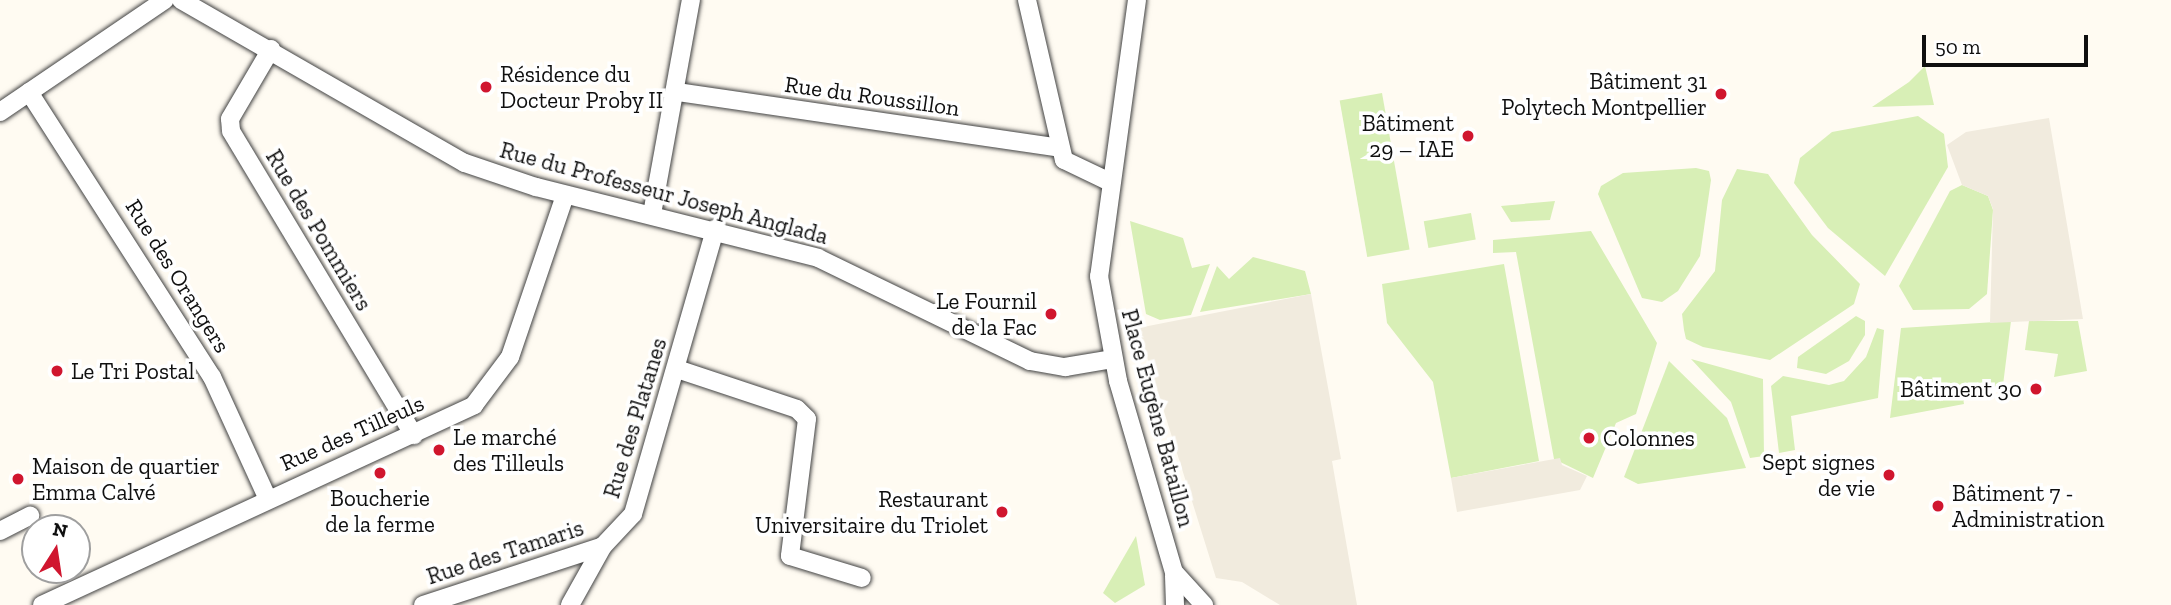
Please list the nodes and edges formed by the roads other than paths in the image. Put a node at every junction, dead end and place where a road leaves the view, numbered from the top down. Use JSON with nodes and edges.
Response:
{"nodes":[{"id":1,"x":165,"y":0,"type":"edge"},
{"id":2,"x":181,"y":0,"type":"edge"},
{"id":3,"x":691,"y":0,"type":"edge"},
{"id":4,"x":1027,"y":0,"type":"edge"},
{"id":5,"x":1137,"y":0,"type":"edge"},
{"id":6,"x":271,"y":49,"type":"junction"},
{"id":7,"x":29,"y":92,"type":"junction"},
{"id":8,"x":677,"y":92,"type":"junction"},
{"id":9,"x":0,"y":111,"type":"edge"},
{"id":10,"x":1060,"y":148,"type":"junction"},
{"id":11,"x":1108,"y":181,"type":"junction"},
{"id":12,"x":565,"y":195,"type":"junction"},
{"id":13,"x":652,"y":214,"type":"junction"},
{"id":14,"x":715,"y":229,"type":"junction"},
{"id":15,"x":1113,"y":359,"type":"junction"},
{"id":16,"x":677,"y":369,"type":"junction"},
{"id":17,"x":414,"y":435,"type":"junction"},
{"id":18,"x":267,"y":497,"type":"junction"},
{"id":19,"x":21,"y":520,"type":"edge"},
{"id":20,"x":0,"y":531,"type":"edge"},
{"id":21,"x":603,"y":546,"type":"junction"},
{"id":22,"x":1174,"y":572,"type":"junction"},
{"id":23,"x":862,"y":578,"type":"dead end"},
{"id":24,"x":42,"y":605,"type":"edge"},
{"id":25,"x":423,"y":605,"type":"edge"},
{"id":26,"x":570,"y":605,"type":"edge"},
{"id":27,"x":1175,"y":605,"type":"edge"},
{"id":28,"x":1204,"y":605,"type":"edge"}],
"edges":[{"from":1,"to":7,"type":"street"},
{"from":2,"to":6,"type":"street","name":"Rue du Professeur Joseph Anglada"},
{"from":3,"to":8,"type":"street"},
{"from":4,"to":10,"type":"street"},
{"from":5,"to":11,"type":"street","name":"Place Eugène Bataillon"},
{"from":6,"to":12,"type":"street","name":"Rue du Professeur Joseph Anglada"},
{"from":6,"to":17,"type":"street","name":"Rue des Pommiers"},
{"from":7,"to":9,"type":"street"},
{"from":7,"to":18,"type":"street","name":"Rue des Orangers"},
{"from":8,"to":10,"type":"street","name":"Rue du Roussillon"},
{"from":8,"to":13,"type":"street"},
{"from":10,"to":11,"type":"street"},
{"from":11,"to":15,"type":"street","name":"Place Eugène Bataillon"},
{"from":12,"to":13,"type":"street","name":"Rue du Professeur Joseph Anglada"},
{"from":12,"to":17,"type":"street","name":"Rue des Tilleuls"},
{"from":13,"to":14,"type":"street","name":"Rue du Professeur Joseph Anglada"},
{"from":14,"to":15,"type":"street","name":"Rue du Professeur Joseph Anglada"},
{"from":14,"to":16,"type":"street","name":"Rue des Platanes"},
{"from":15,"to":22,"type":"street","name":"Place Eugène Bataillon"},
{"from":16,"to":21,"type":"street","name":"Rue des Platanes"},
{"from":16,"to":23,"type":"street"},
{"from":17,"to":18,"type":"street","name":"Rue des Tilleuls"},
{"from":18,"to":24,"type":"street","name":"Rue des Tilleuls"},
{"from":19,"to":20,"type":"street"},
{"from":21,"to":25,"type":"street","name":"Rue des Tamaris"},
{"from":21,"to":26,"type":"street","name":"Rue des Platanes"},
{"from":22,"to":27,"type":"street","name":"Place Eugène Bataillon"},
{"from":22,"to":28,"type":"street","name":"Place Eugène Bataillon"}]}
